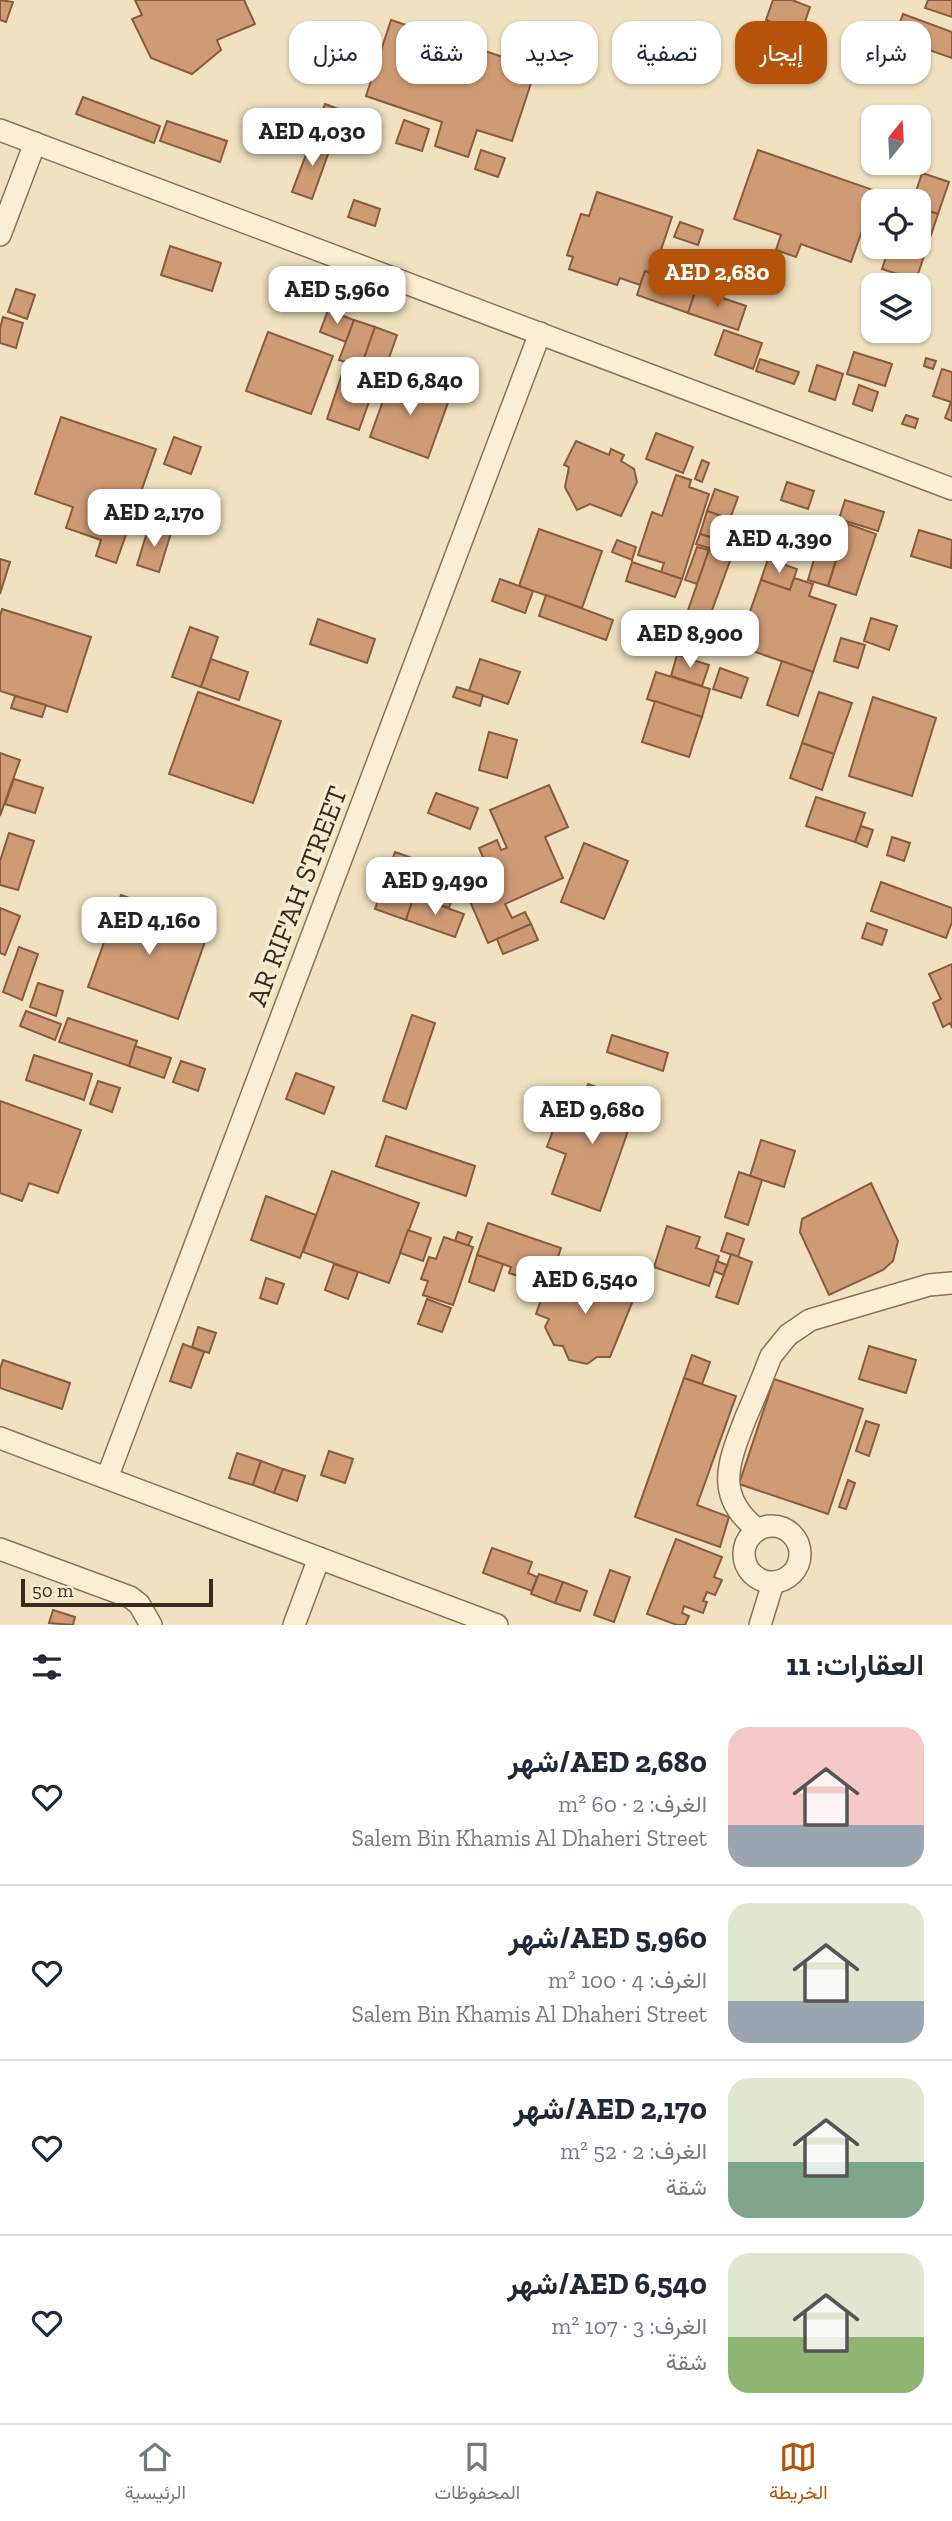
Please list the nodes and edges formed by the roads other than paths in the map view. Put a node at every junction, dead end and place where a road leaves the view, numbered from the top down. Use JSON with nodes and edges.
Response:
{"nodes":[{"id":1,"x":0,"y":130,"type":"edge"},
{"id":2,"x":35,"y":143,"type":"junction"},
{"id":3,"x":0,"y":235,"type":"edge"},
{"id":4,"x":540,"y":334,"type":"junction"},
{"id":5,"x":952,"y":489,"type":"edge"},
{"id":6,"x":952,"y":1283,"type":"edge"},
{"id":7,"x":1,"y":1443,"type":"edge"},
{"id":8,"x":107,"y":1478,"type":"junction"},
{"id":9,"x":758,"y":1530,"type":"junction"},
{"id":10,"x":0,"y":1549,"type":"edge"},
{"id":11,"x":319,"y":1558,"type":"junction"},
{"id":12,"x":773,"y":1583,"type":"junction"},
{"id":13,"x":151,"y":1625,"type":"edge"},
{"id":14,"x":294,"y":1625,"type":"edge"},
{"id":15,"x":497,"y":1625,"type":"edge"},
{"id":16,"x":760,"y":1625,"type":"edge"}],
"edges":[{"from":1,"to":2,"type":"street"},
{"from":2,"to":3,"type":"street"},
{"from":2,"to":4,"type":"street"},
{"from":4,"to":5,"type":"street"},
{"from":4,"to":8,"type":"street","name":"AR RIF'AH STREET"},
{"from":6,"to":9,"type":"street"},
{"from":7,"to":8,"type":"street"},
{"from":8,"to":11,"type":"street"},
{"from":9,"to":12,"type":"street"},
{"from":9,"to":12,"type":"street"},
{"from":10,"to":13,"type":"street"},
{"from":11,"to":14,"type":"street"},
{"from":11,"to":15,"type":"street"},
{"from":12,"to":16,"type":"street"}]}
